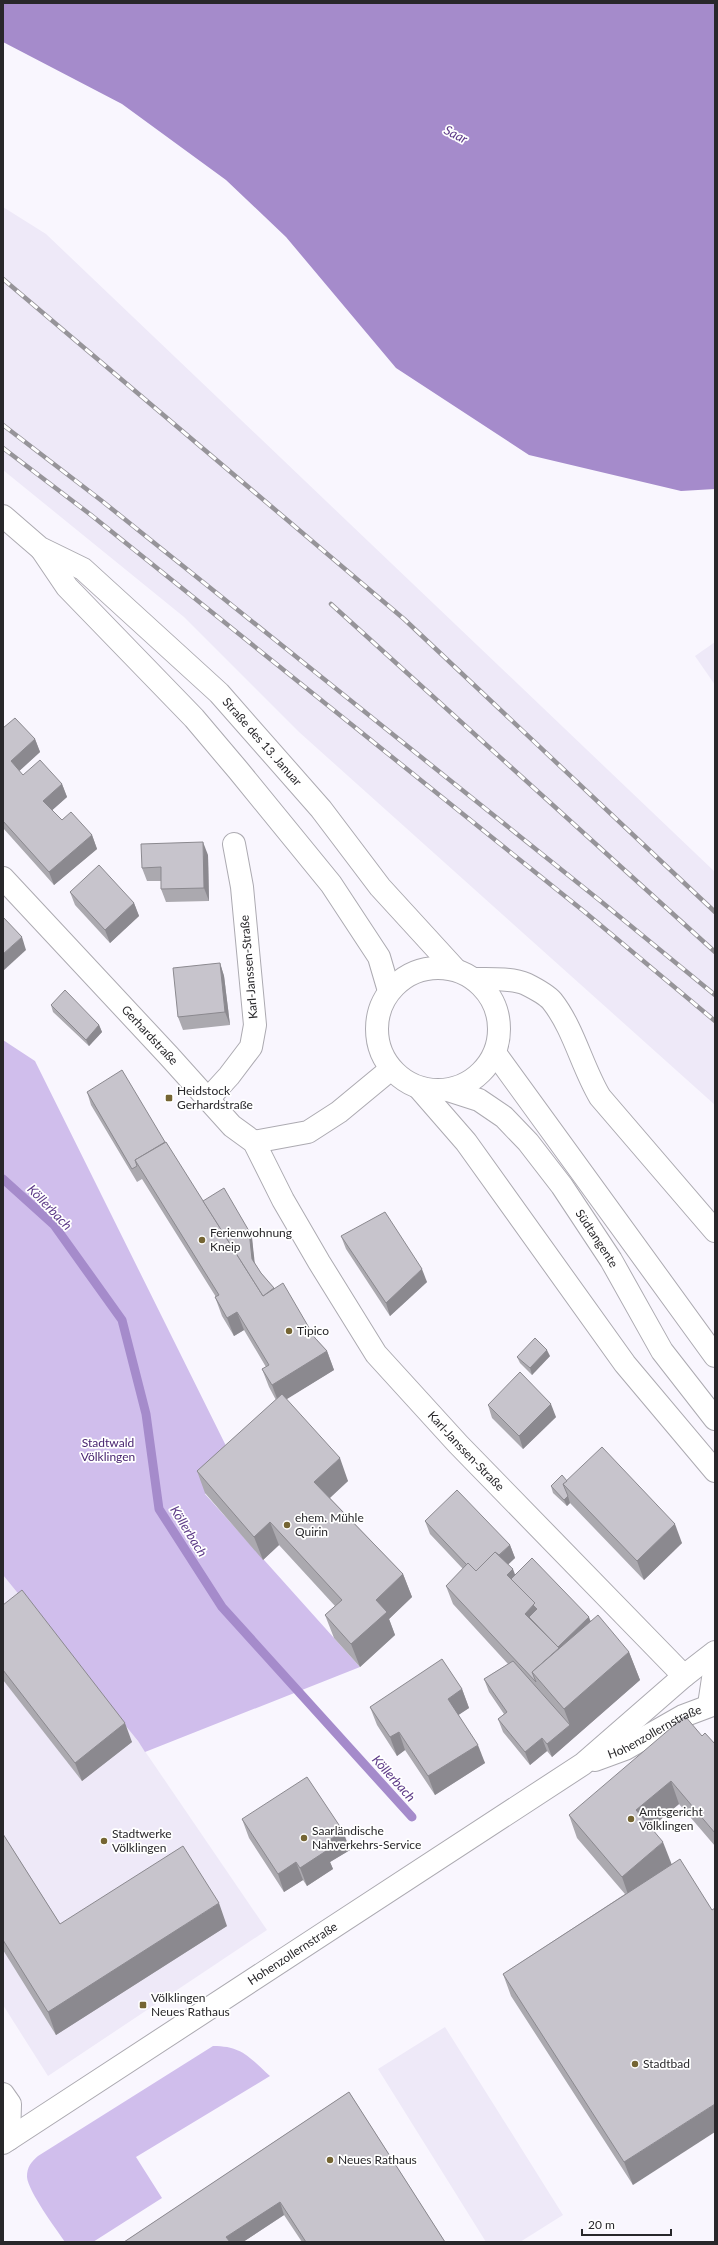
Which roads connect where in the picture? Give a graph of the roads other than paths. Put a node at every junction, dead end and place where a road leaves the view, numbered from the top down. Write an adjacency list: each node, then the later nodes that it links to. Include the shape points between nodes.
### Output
1 (3, 516): 2 (main road, Straße des 13. Januar)
2 (40, 548): 5 (main road, Straße des 13. Januar, via 83,569 219,694 321,809 380,887); 7 (main road, Straße des 13. Januar, via 68,587 194,718 331,884 378,957)
3 (234, 844): 12 (main road, Karl-Janssen-Straße, via 242,887 254,1025 251,1047)
4 (3, 878): 12 (main road, Gerhardstraße)
5 (455, 969): 6 (main road); 7 (main road, via 440,968 414,972)
6 (475, 979): 8 (main road, via 490,995 497,1011 500,1032); 15 (main road, via 497,979 526,984 551,1000 568,1028 590,1081 600,1097)
7 (389, 991): 9 (main road, via 383,1000 377,1026 382,1054)
8 (495, 1052): 11 (main road, via 489,1064 476,1077 460,1087); 16 (main road, Südtangente)
9 (391, 1069): 10 (main road, via 402,1079); 13 (main road, via 339,1112 308,1132)
10 (419, 1088): 11 (main road); 18 (main road, via 466,1142 624,1364)
11 (448, 1090): 17 (main road, Südtangente, via 479,1100 504,1117 528,1142 562,1186 611,1260 662,1351)
12 (208, 1099): 13 (main road, Gerhardstraße, via 232,1126)
13 (254, 1142): 14 (main road, Gerhardstraße)
14 (283, 1200): 21 (main road, Karl-Janssen-Straße, via 376,1354 458,1444)
15 (715, 1231)
16 (715, 1356)
17 (715, 1420)
18 (715, 1471)
19 (715, 1652): 21 (main road, Hohenzollernstraße)
20 (715, 1665): 22 (main road, Hohenzollernstraße)
21 (684, 1676): 23 (main road, Hohenzollernstraße)
22 (713, 1707): 23 (main road, Hohenzollernstraße, via 683,1716 625,1749)
23 (583, 1764): 25 (main road, Hohenzollernstraße)
24 (3, 2094): 25 (main road, via 10,2104)
25 (6, 2141)

